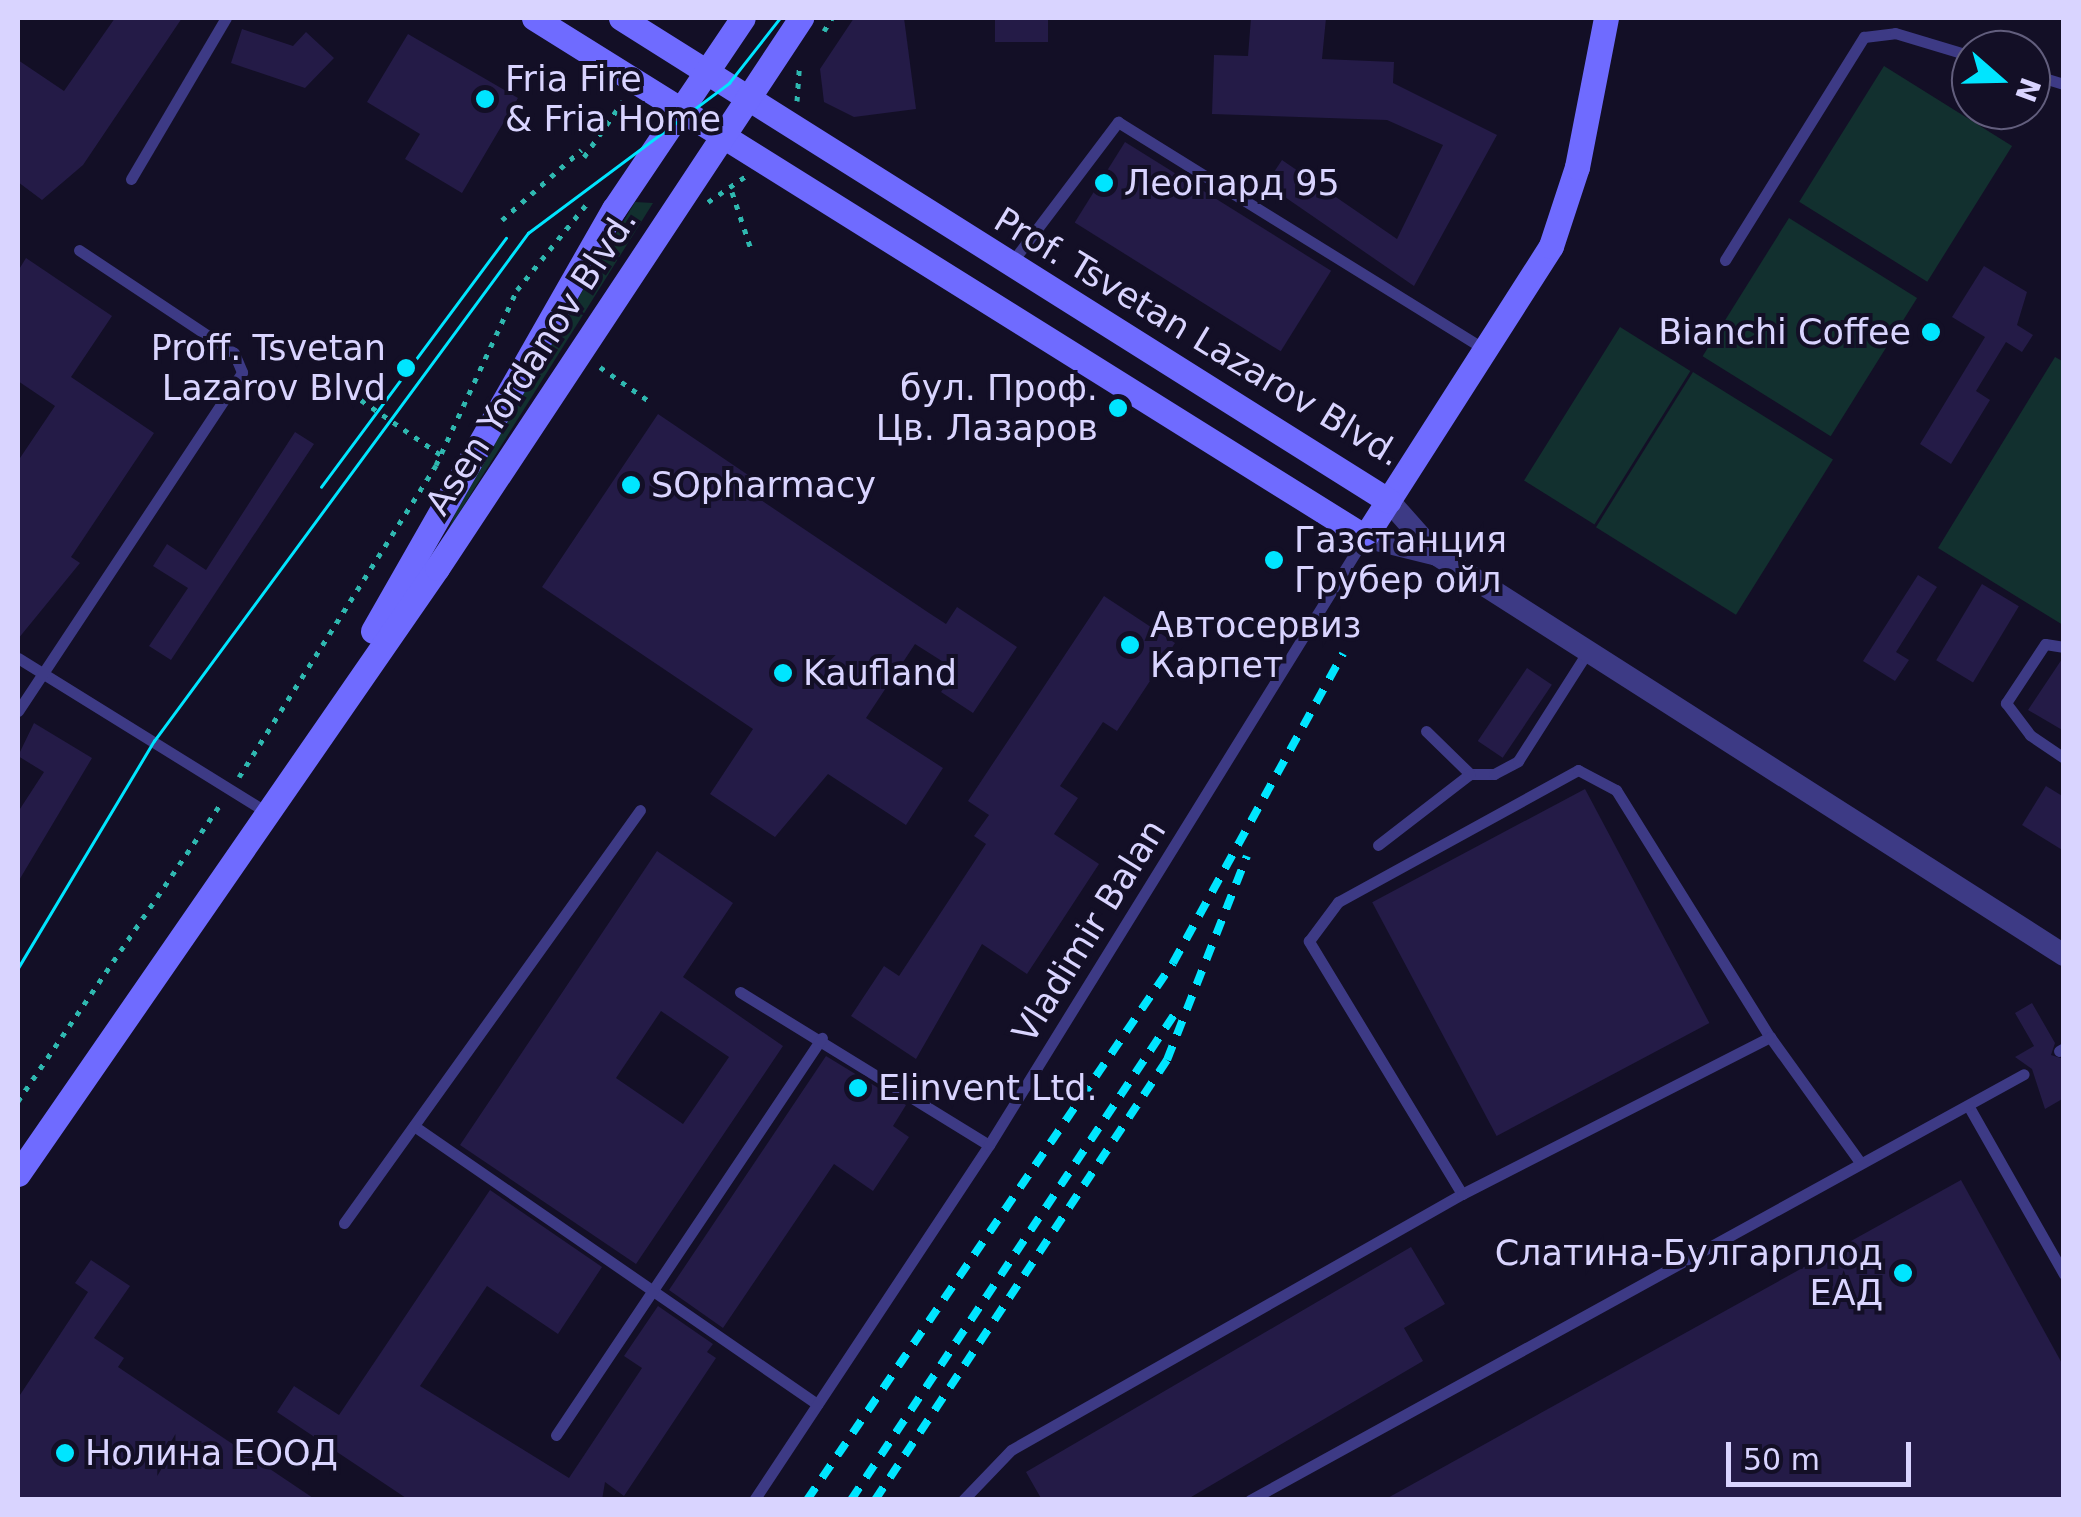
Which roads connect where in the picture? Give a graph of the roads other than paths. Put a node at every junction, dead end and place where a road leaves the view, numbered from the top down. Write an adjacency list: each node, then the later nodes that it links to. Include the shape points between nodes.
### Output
1 (226, 18): 12 (lane)
2 (534, 18): 10 (main road)
3 (621, 18): 8 (main road, Prof. Tsvetan Lazarov Blvd.)
4 (744, 18): 8 (main road, Asen Yordanov Blvd.)
5 (801, 18): 9 (main road, Asen Yordanov Blvd.)
6 (1606, 18): 16 (main road, Prof. Tsvetan Lazarov Blvd., via 1577,168 1551,246)
7 (1951, 50): 14 (lane, via 1895,33 1864,37)
8 (708, 69): 9 (main road, Prof. Tsvetan Lazarov Blvd.); 10 (main road, Asen Yordanov Blvd.)
9 (748, 96): 11 (main road, Asen Yordanov Blvd.); 15 (main road, Prof. Tsvetan Lazarov Blvd.)
10 (682, 108): 11 (main road); 26 (main road, Asen Yordanov Blvd., via 594,242)
11 (723, 134): 18 (main road); 26 (main road, Asen Yordanov Blvd., via 436,568)
12 (131, 179)
13 (79, 250): 23 (lane, via 234,353 242,372)
14 (1725, 260)
15 (1009, 266): 16 (lane, via 1118,122); 17 (main road, Prof. Tsvetan Lazarov Blvd.)
16 (1486, 352): 17 (main road, Prof. Tsvetan Lazarov Blvd.)
17 (1389, 501): 18 (main road); 19 (street)
18 (1365, 538): 19 (street); 39 (lane, Vladimir Balan)
19 (1437, 554): 21 (street)
20 (2064, 646): 27 (lane, via 2044,644 2006,703 2030,736)
21 (1588, 651): 28 (lane, via 1518,761); 32 (street)
22 (18, 658): 23 (lane)
23 (44, 674): 24 (lane); 29 (lane)
24 (18, 710)
25 (1426, 731): 28 (lane)
26 (311, 739): 29 (main road, Asen Yordanov Blvd.)
27 (2064, 758)
28 (1470, 774): 31 (lane)
29 (262, 810): 41 (main road, Asen Yordanov Blvd.)
30 (640, 810): 38 (lane)
31 (1378, 845)
32 (2064, 954)
33 (740, 992): 35 (lane)
34 (1770, 1037): 40 (lane); 42 (lane); 42 (lane, via 1616,790 1578,770 1338,902 1309,941)
35 (822, 1038): 39 (lane); 45 (lane)
36 (2024, 1074): 37 (lane)
37 (1969, 1107): 40 (lane); 44 (lane)
38 (414, 1126): 43 (lane); 45 (lane)
39 (990, 1144): 46 (lane, Vladimir Balan)
40 (1859, 1161): 50 (lane)
41 (18, 1174)
42 (1462, 1194): 49 (lane, via 1012,1450)
43 (344, 1223)
44 (2064, 1274)
45 (653, 1290): 46 (lane); 47 (lane)
46 (818, 1404): 48 (lane, Vladimir Balan)
47 (556, 1435)
48 (754, 1500)
49 (963, 1500)
50 (1250, 1500)

